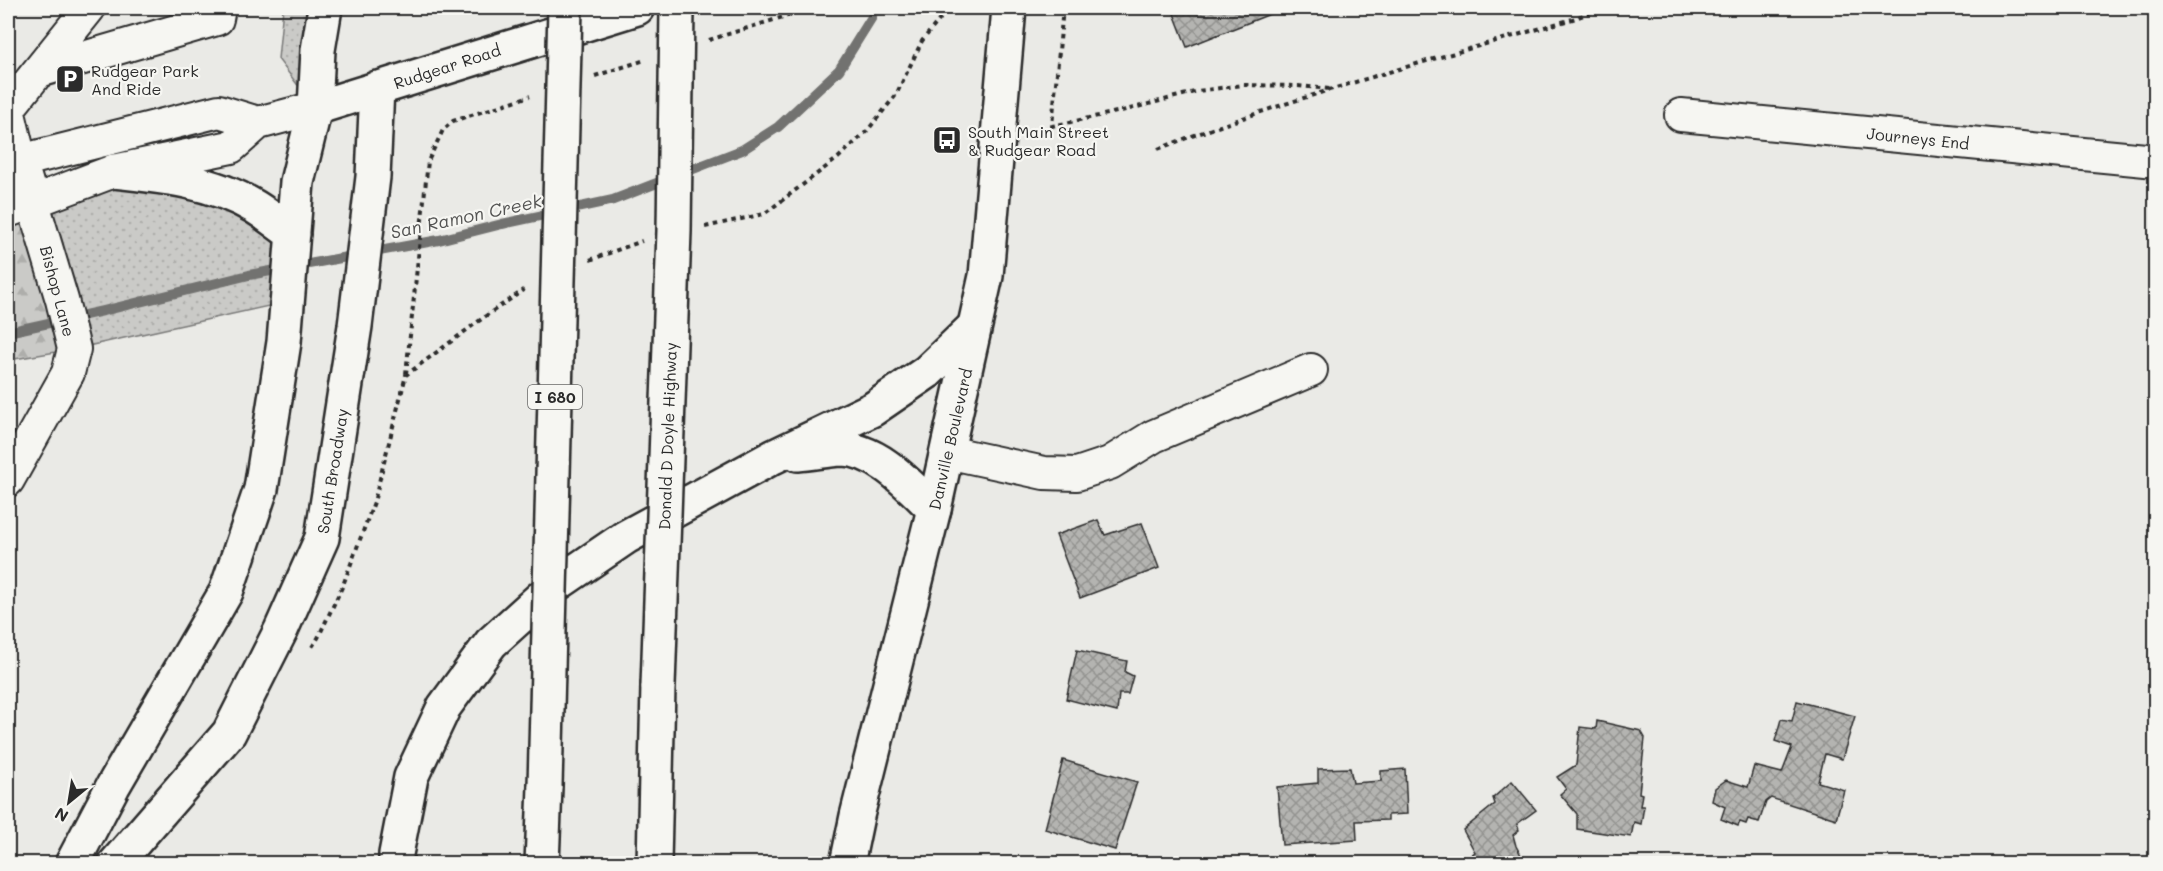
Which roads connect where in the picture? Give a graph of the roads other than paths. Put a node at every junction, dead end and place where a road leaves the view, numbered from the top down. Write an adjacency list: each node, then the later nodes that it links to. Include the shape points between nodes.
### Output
1 (89, 8): 8 (street)
2 (219, 8): 8 (street, via 218,19)
3 (325, 8): 10 (main road)
4 (565, 8): 27 (main road, I 680, bridge)
5 (637, 8): 9 (main road, Rudgear Road)
6 (677, 8): 28 (main road, Donald D Doyle Highway, bridge)
7 (1009, 8): 18 (main road, Danville Boulevard, via 986,276)
8 (39, 71): 14 (street, Bishop Lane, via 8,109)
9 (377, 88): 10 (main road, Rudgear Road); 25 (main road, South Broadway, via 373,177 355,326 322,538 229,733)
10 (315, 108): 12 (street, Rudgear Road); 17 (main road, via 297,182)
11 (1681, 115): 13 (street, Journeys End)
12 (258, 123): 14 (street, via 219,111); 15 (street, Rudgear Road, via 231,147)
13 (2156, 161)
14 (14, 162): 16 (street, Bishop Lane)
15 (114, 171): 16 (street, Rudgear Road); 17 (main road, via 162,176 220,190 256,208)
16 (20, 207): 22 (street, Bishop Lane, via 62,300 74,349 68,373)
17 (293, 234): 24 (main road, via 284,342 261,489 226,592)
18 (973, 328): 20 (main road, Danville Boulevard); 21 (main road, via 927,372 892,397)
19 (1311, 370): 20 (street, via 1154,436 1110,463 1077,474 1044,473)
20 (947, 452): 23 (main road, Danville Boulevard)
21 (773, 457): 23 (main road, via 843,449 870,457 895,471); 26 (main road, via 626,537 554,586 492,643 444,707 411,777)
22 (8, 480)
23 (934, 510): 29 (main road, Danville Boulevard)
24 (72, 864)
25 (115, 864)
26 (396, 864)
27 (542, 864)
28 (654, 864)
29 (847, 864)

